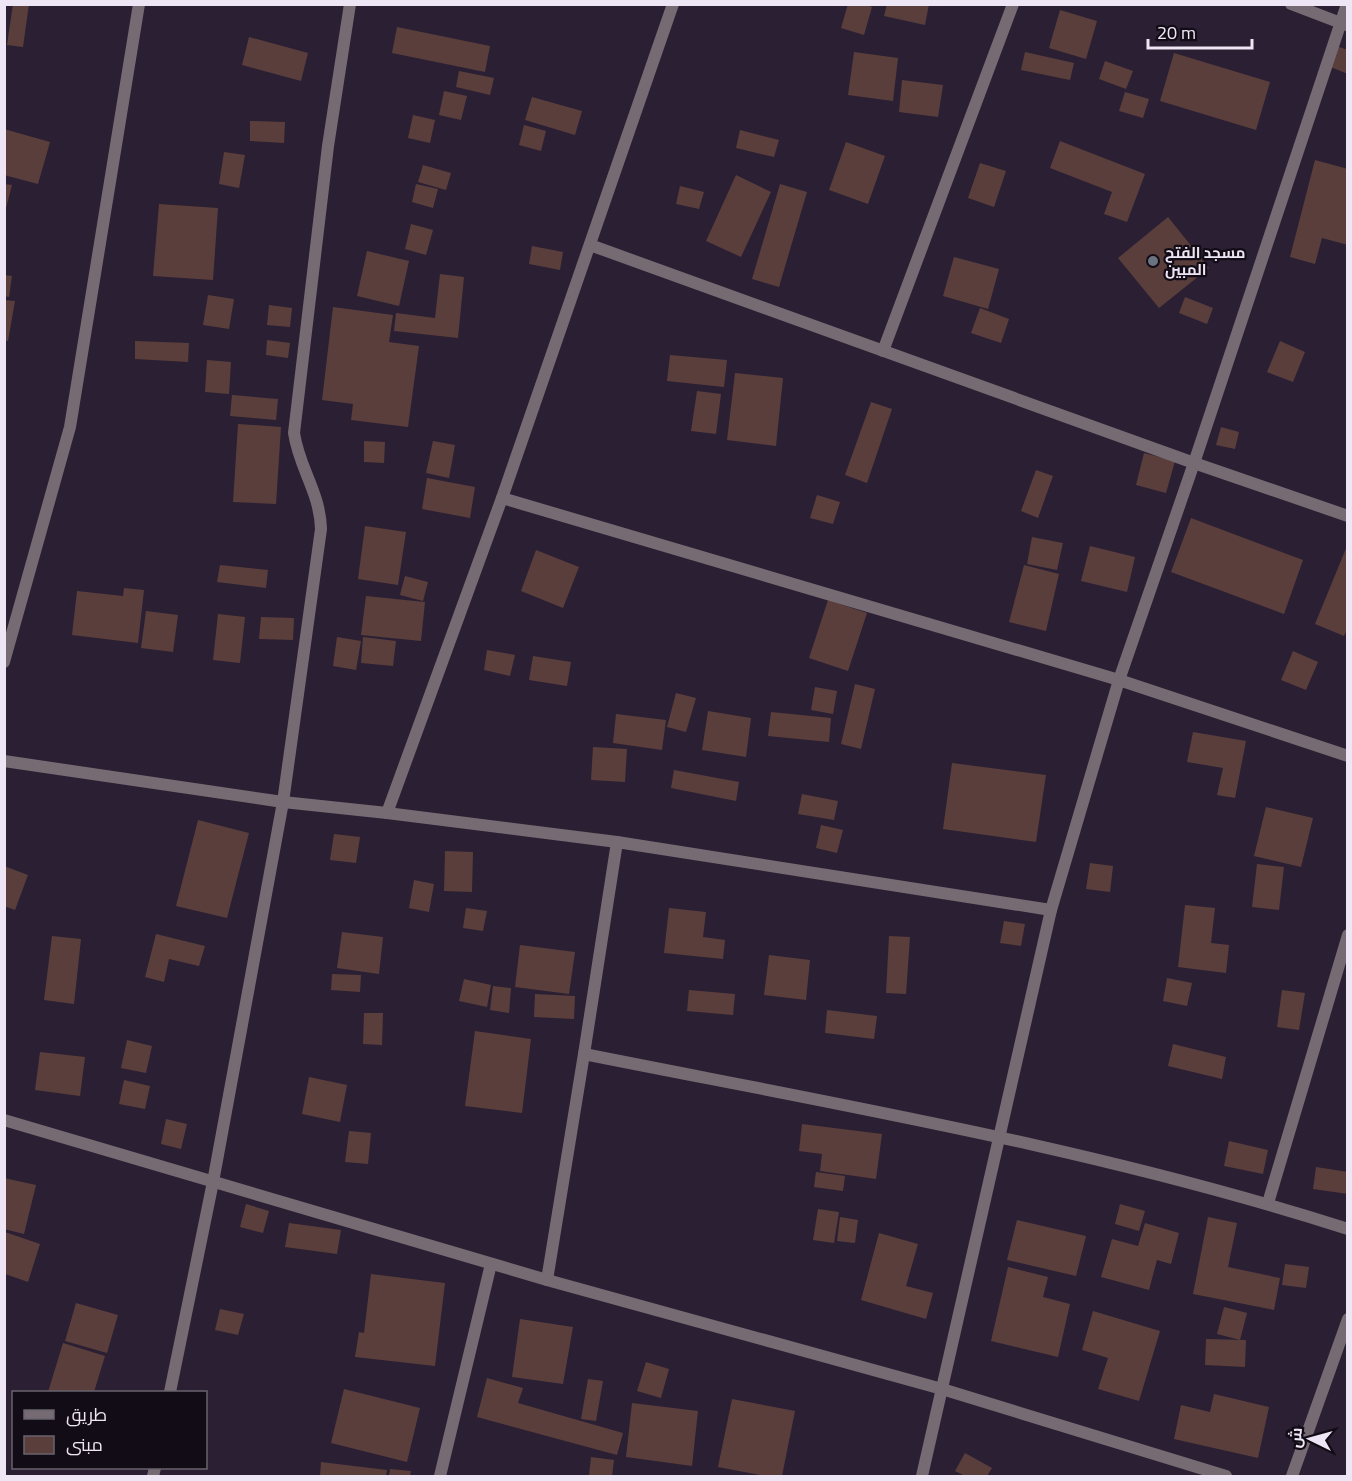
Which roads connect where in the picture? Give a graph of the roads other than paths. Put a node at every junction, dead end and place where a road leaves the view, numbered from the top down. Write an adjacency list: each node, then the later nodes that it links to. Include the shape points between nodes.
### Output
1 (139, 4): 13 (street, via 70,427)
2 (350, 4): 17 (street, via 328,146 294,433 321,512 321,529)
3 (673, 4): 8 (street)
4 (1013, 4): 9 (street)
5 (1291, 4): 7 (street)
6 (1347, 4): 7 (street)
7 (1344, 24): 10 (street)
8 (590, 246): 9 (street); 11 (street)
9 (883, 351): 10 (street)
10 (1194, 463): 12 (street); 14 (street)
11 (502, 498): 14 (street); 18 (street)
12 (1347, 516)
13 (4, 662)
14 (1119, 680): 15 (street); 20 (street)
15 (1347, 756)
16 (4, 761): 17 (street)
17 (283, 802): 18 (street); 25 (street)
18 (387, 813): 19 (street)
19 (617, 842): 20 (street); 22 (street)
20 (1051, 910): 24 (street)
21 (1347, 935): 26 (street)
22 (584, 1054): 24 (street); 29 (street)
23 (4, 1120): 25 (street)
24 (999, 1136): 26 (street); 31 (street)
25 (213, 1182): 28 (street); 32 (street)
26 (1268, 1203): 27 (street)
27 (1347, 1229)
28 (491, 1264): 29 (street); 33 (street)
29 (547, 1280): 31 (street)
30 (1347, 1319): 36 (street)
31 (942, 1389): 34 (street); 35 (street)
32 (170, 1391)
33 (440, 1476)
34 (922, 1476)
35 (1227, 1476)
36 (1292, 1476)

